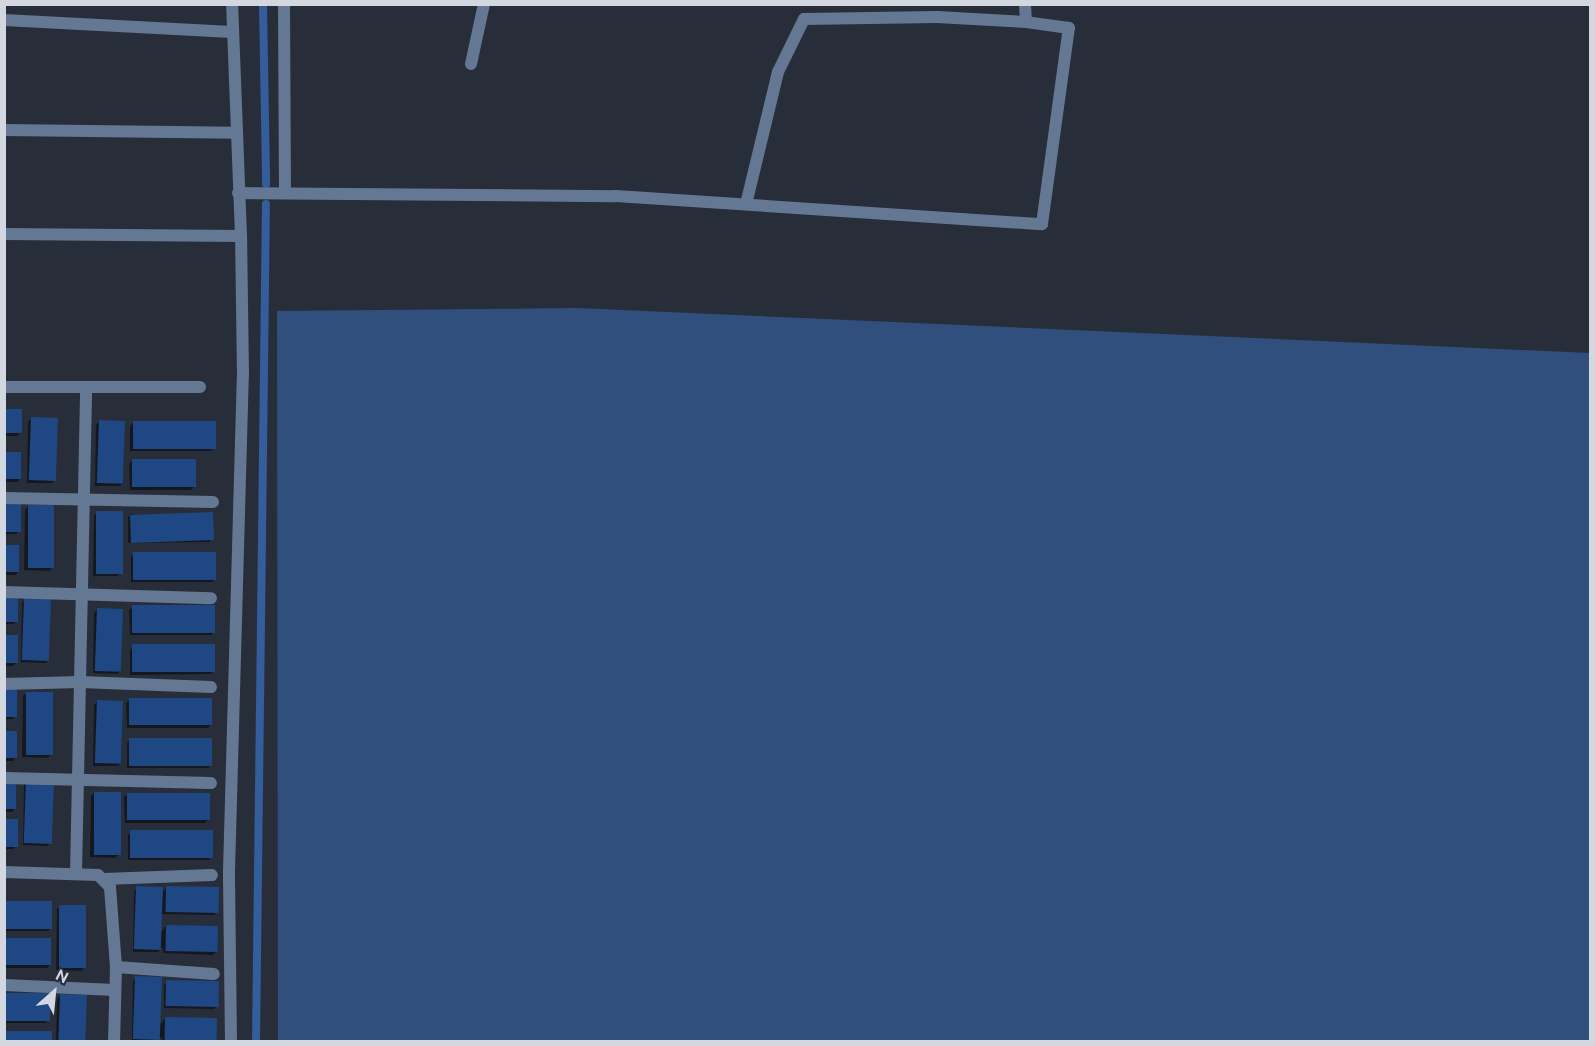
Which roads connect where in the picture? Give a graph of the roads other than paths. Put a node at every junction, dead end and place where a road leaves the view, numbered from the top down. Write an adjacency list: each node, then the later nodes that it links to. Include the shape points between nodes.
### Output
1 (232, 4): 7 (street)
2 (284, 4): 11 (street)
3 (484, 4): 8 (street)
4 (1025, 4): 6 (street)
5 (4, 20): 7 (street)
6 (1026, 22): 13 (street, via 937,17 804,19 778,72); 13 (street, via 1069,28 1042,224)
7 (232, 32): 10 (street)
8 (471, 64)
9 (4, 130): 10 (street)
10 (236, 133): 12 (street)
11 (285, 191): 12 (street); 13 (street, via 616,196)
12 (238, 193): 15 (street)
13 (746, 204)
14 (4, 234): 15 (street)
15 (241, 236): 40 (street, via 243,375 229,871)
16 (4, 387): 17 (street)
17 (86, 387): 18 (street); 20 (street)
18 (200, 387)
19 (4, 498): 20 (street)
20 (84, 498): 21 (street); 23 (street)
21 (213, 502)
22 (4, 592): 23 (street)
23 (81, 594): 24 (street); 25 (street)
24 (211, 598)
25 (80, 682): 26 (street); 27 (street); 29 (street)
26 (4, 684)
27 (211, 687)
28 (4, 778): 29 (street)
29 (78, 780): 30 (street); 32 (street)
30 (211, 783)
31 (4, 872): 32 (street)
32 (76, 873): 34 (street, via 98,874)
33 (213, 875): 34 (street)
34 (104, 879): 35 (street, via 113,904)
35 (116, 968): 36 (street); 38 (street)
36 (214, 974)
37 (4, 986): 38 (street)
38 (115, 990): 39 (street)
39 (114, 1041)
40 (231, 1041)

